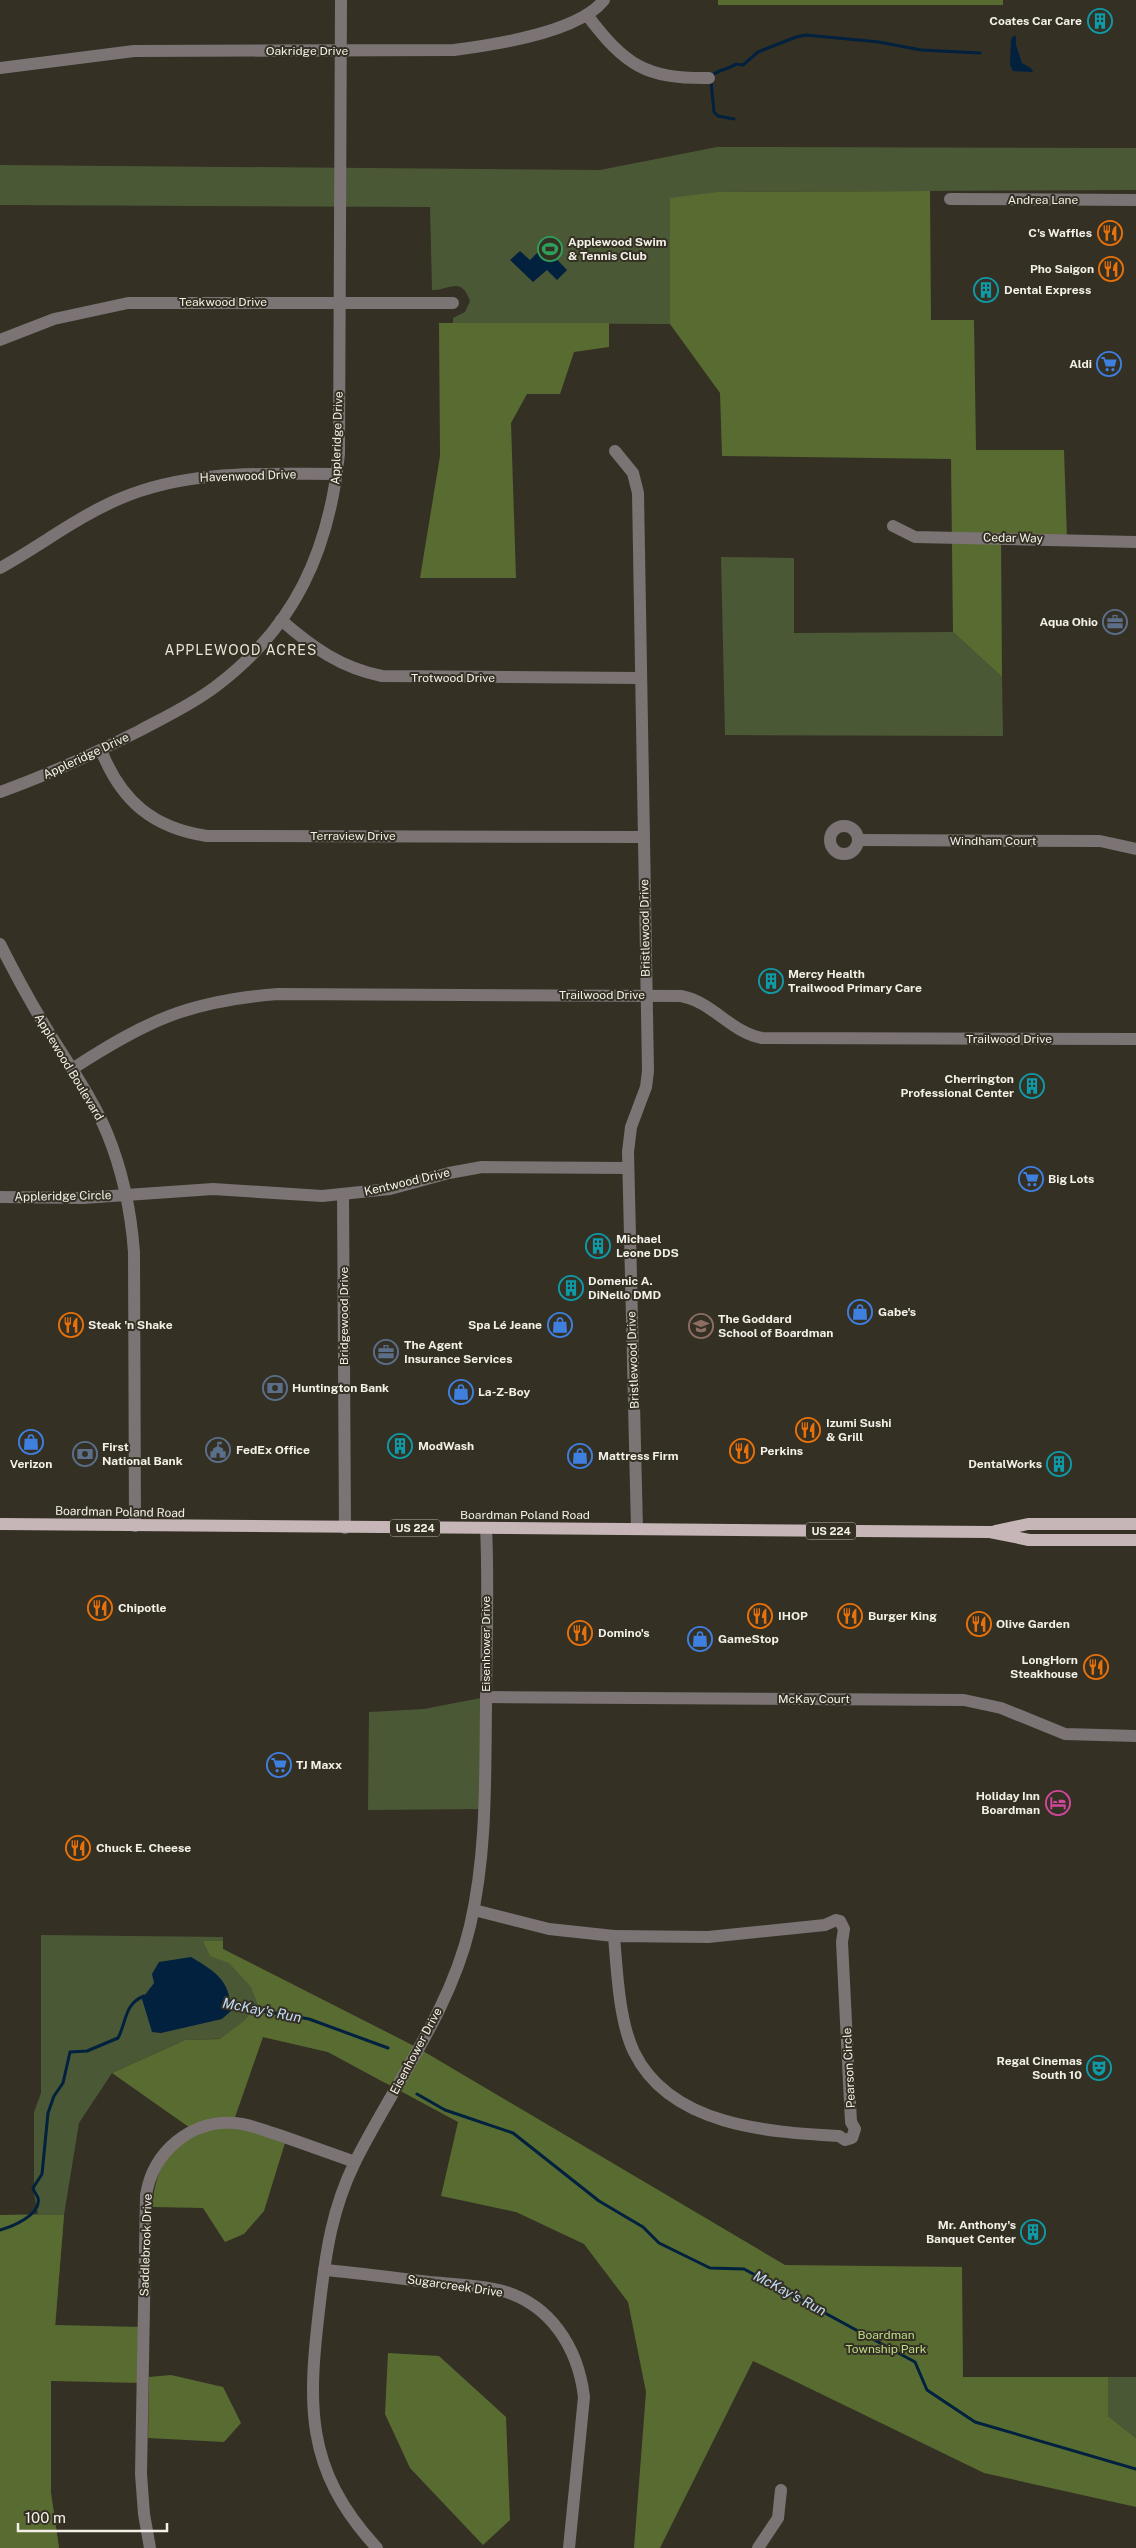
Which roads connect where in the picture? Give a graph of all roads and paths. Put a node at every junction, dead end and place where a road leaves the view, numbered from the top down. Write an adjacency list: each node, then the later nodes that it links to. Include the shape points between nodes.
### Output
1 (340, 0): 4 (street, Appleridge Drive)
2 (604, 0): 3 (street, Oakridge Drive)
3 (587, 15): 4 (street, Oakridge Drive, via 560,28 474,48); 6 (street, via 613,48 638,66 670,77)
4 (340, 51): 5 (street, Oakridge Drive, via 134,51); 9 (street, Appleridge Drive)
5 (0, 68)
6 (709, 78)
7 (950, 199): 8 (street, Andrea Lane)
8 (1136, 200)
9 (340, 302): 10 (street, Teakwood Drive); 11 (street, Teakwood Drive, via 128,303 61,316); 13 (street, Appleridge Drive)
10 (453, 302)
11 (0, 340)
12 (615, 451): 18 (street, Bristlewood Drive, via 633,473 637,485)
13 (337, 474): 16 (street, Havenwood Drive, via 212,475 152,487 118,499); 17 (street, Appleridge Drive, via 332,510 319,550 301,589)
14 (893, 526): 15 (street, Cedar Way, via 915,537)
15 (1136, 542)
16 (0, 568)
17 (281, 620): 18 (street, Trotwood Drive, via 330,658 382,676); 19 (street, Appleridge Drive, via 252,655 214,688 181,709)
18 (641, 678): 21 (street, Bristlewood Drive)
19 (101, 750): 20 (street, Appleridge Drive, via 62,769); 21 (street, Terraview Drive, via 115,782 136,806 164,825 190,833 217,836)
20 (0, 792)
21 (643, 837): 25 (street, Bristlewood Drive)
22 (858, 840): 23 (street, Windham Court, via 1100,841)
23 (1133, 850)
24 (0, 944): 27 (street, Applewood Boulevard)
25 (646, 995): 26 (street, Trailwood Drive, via 696,1000 736,1029 762,1038); 27 (street, Trailwood Drive, via 278,994 240,997 196,1006 156,1020); 28 (street, Bristlewood Drive, via 647,1078 631,1127)
26 (1136, 1039)
27 (72, 1069): 29 (street, Applewood Boulevard, via 107,1132)
28 (628, 1168): 30 (street, Kentwood Drive, via 482,1168 390,1189); 37 (street, Bristlewood Drive)
29 (126, 1194): 30 (street, Kentwood Drive, via 213,1189 301,1195); 31 (street, Appleridge Circle, via 83,1198); 34 (street, Applewood Boulevard, via 134,1252)
30 (343, 1194): 35 (street, Bridgewood Drive)
31 (0, 1197)
32 (0, 1524): 34 (main road, Boardman Poland Road / US 224)
33 (1136, 1524): 38 (main road, Boardman Poland Road / US 224, via 1028,1524)
34 (135, 1526): 35 (main road, Boardman Poland Road / US 224)
35 (345, 1528): 36 (main road, Boardman Poland Road / US 224)
36 (486, 1528): 37 (main road, Boardman Poland Road / US 224); 40 (street, Eisenhower Drive)
37 (638, 1529): 38 (main road, Boardman Poland Road / US 224)
38 (990, 1532): 39 (main road, Boardman Poland Road / US 224, via 1029,1540)
39 (1136, 1540)
40 (486, 1697): 41 (street, McKay Court, via 964,1700 1001,1708 1065,1734); 42 (street, Eisenhower Drive, via 484,1834)
41 (1136, 1736)
42 (474, 1910): 43 (street, Pearson Circle, via 550,1929); 44 (street, Eisenhower Drive, via 454,1976 437,2014)
43 (614, 1936): 43 (street, Pearson Circle, via 708,1937 840,1921 844,1929 851,2122 855,2129 852,2138 845,2140 839,2136 741,2126 699,2110 661,2087 641,2064 629,2038)
44 (356, 2162): 45 (street, Eisenhower Drive, via 332,2217); 47 (street, Saddlebrook Drive, via 250,2126 222,2122 206,2125 179,2138 157,2164 146,2195 141,2474)
45 (324, 2270): 48 (street, Eisenhower Drive, via 311,2390 314,2427 323,2461 337,2492); 49 (street, Sugarcreek Drive, via 498,2290 533,2305 554,2324 574,2353 584,2396)
46 (781, 2490): 50 (street, via 778,2518)
47 (150, 2548)
48 (377, 2548)
49 (569, 2548)
50 (758, 2548)

